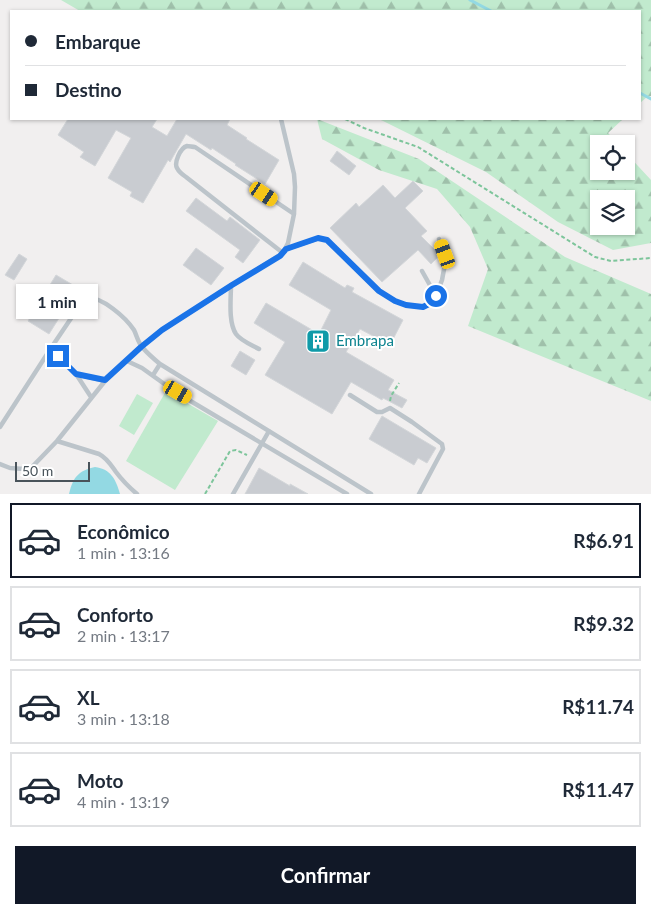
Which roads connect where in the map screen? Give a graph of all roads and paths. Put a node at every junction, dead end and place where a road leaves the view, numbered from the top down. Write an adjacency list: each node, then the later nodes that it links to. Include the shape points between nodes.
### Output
1 (281, 120): 3 (lane, via 294,174)
2 (347, 120): 6 (path, via 418,147 595,257 611,261)
3 (294, 214): 5 (lane); 5 (lane, via 195,148 183,148 175,163 186,177)
4 (439, 239): 9 (lane, via 445,264)
5 (285, 251): 8 (lane); 9 (lane, via 318,238 327,240 379,291 395,301 423,307)
6 (651, 258)
7 (422, 272): 9 (lane)
8 (232, 285): 10 (lane); 12 (lane, via 230,309 236,334)
9 (436, 296)
10 (141, 347): 11 (lane, via 134,330 115,310 90,297 82,302); 13 (lane); 14 (lane)
11 (50, 348): 15 (lane); 22 (lane)
12 (260, 349)
13 (127, 360): 16 (lane); 17 (lane)
14 (160, 364): 16 (lane); 23 (lane)
15 (76, 374): 17 (lane); 20 (lane)
16 (153, 376): 25 (lane)
17 (105, 380): 20 (lane)
18 (398, 383): 21 (path, via 391,396)
19 (350, 395): 21 (lane, via 376,412)
20 (91, 397): 24 (lane)
21 (390, 408): 35 (lane, via 443,446)
22 (0, 427)
23 (269, 431): 25 (lane); 28 (lane)
24 (57, 441): 27 (lane, via 32,467 10,468); 30 (lane, via 104,457)
25 (262, 442): 26 (lane); 29 (lane)
26 (254, 458): 31 (path, via 236,450 230,451); 32 (lane)
27 (0, 464)
28 (335, 472): 29 (lane); 34 (lane)
29 (328, 482): 33 (lane)
30 (136, 494)
31 (205, 494)
32 (233, 494)
33 (347, 494)
34 (371, 494)
35 (419, 494)

